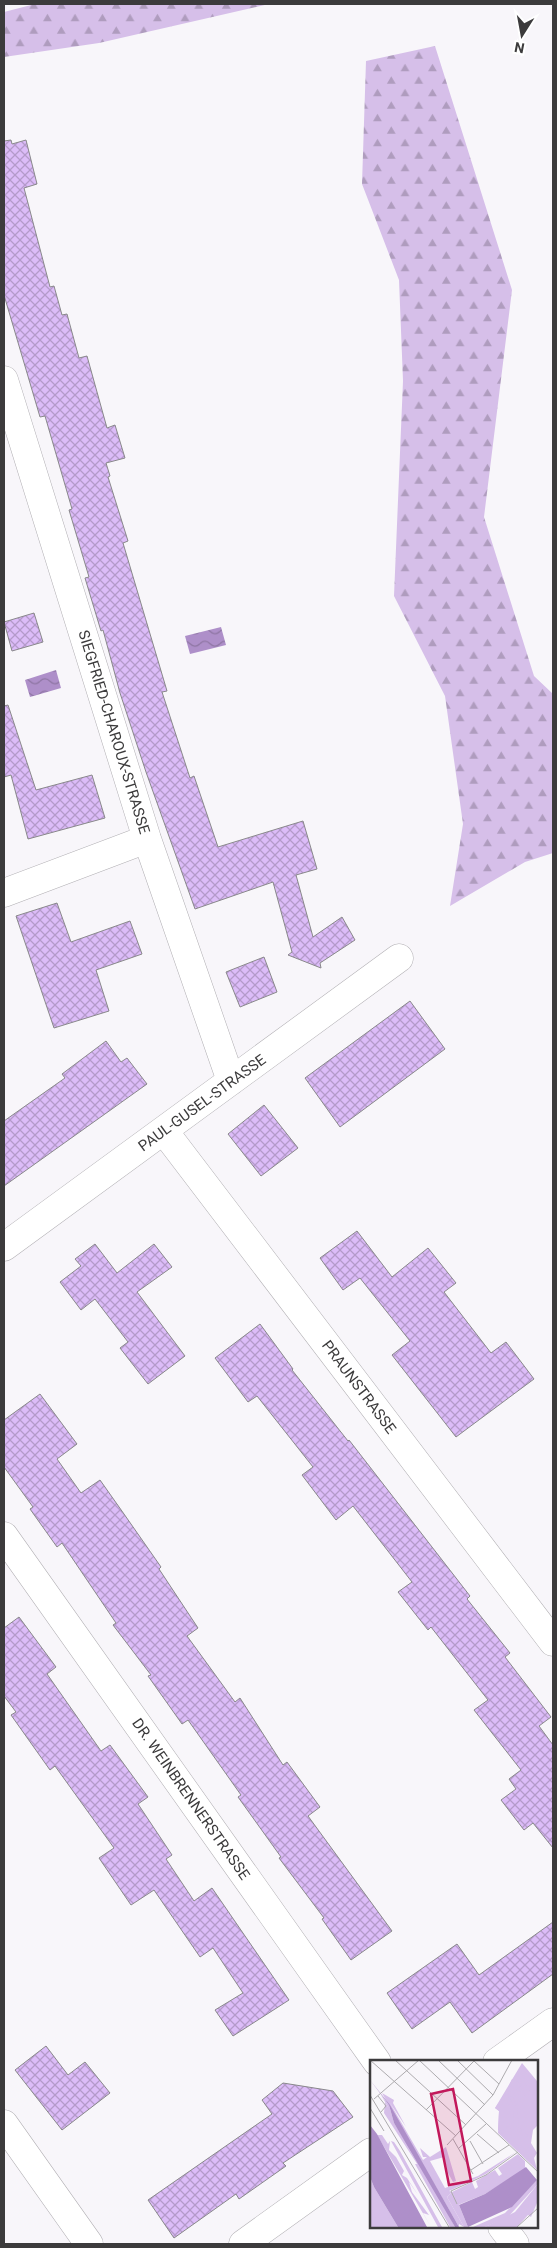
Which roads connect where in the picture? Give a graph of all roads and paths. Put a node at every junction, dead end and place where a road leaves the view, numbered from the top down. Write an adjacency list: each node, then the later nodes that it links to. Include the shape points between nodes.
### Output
1 (4, 380): 2 (street, SIEGFRIED-CHAROUX-STRASSE)
2 (147, 839): 3 (street); 5 (street, SIEGFRIED-CHAROUX-STRASSE)
3 (4, 893)
4 (399, 958): 5 (street, PAUL-GUSEL-STRASSE)
5 (231, 1081): 6 (street, PAUL-GUSEL-STRASSE)
6 (164, 1131): 7 (street, PAUL-GUSEL-STRASSE); 9 (street, PRAUNSTRASSE)
7 (4, 1247)
8 (4, 1536): 11 (street, DR. WEINBRENNERSTRASSE)
9 (553, 1642)
10 (553, 2022): 12 (street)
11 (376, 2060)
12 (500, 2060)
13 (4, 2124): 16 (street)
14 (370, 2153): 17 (street)
15 (503, 2228): 18 (street)
16 (89, 2244)
17 (244, 2244)
18 (515, 2244)

